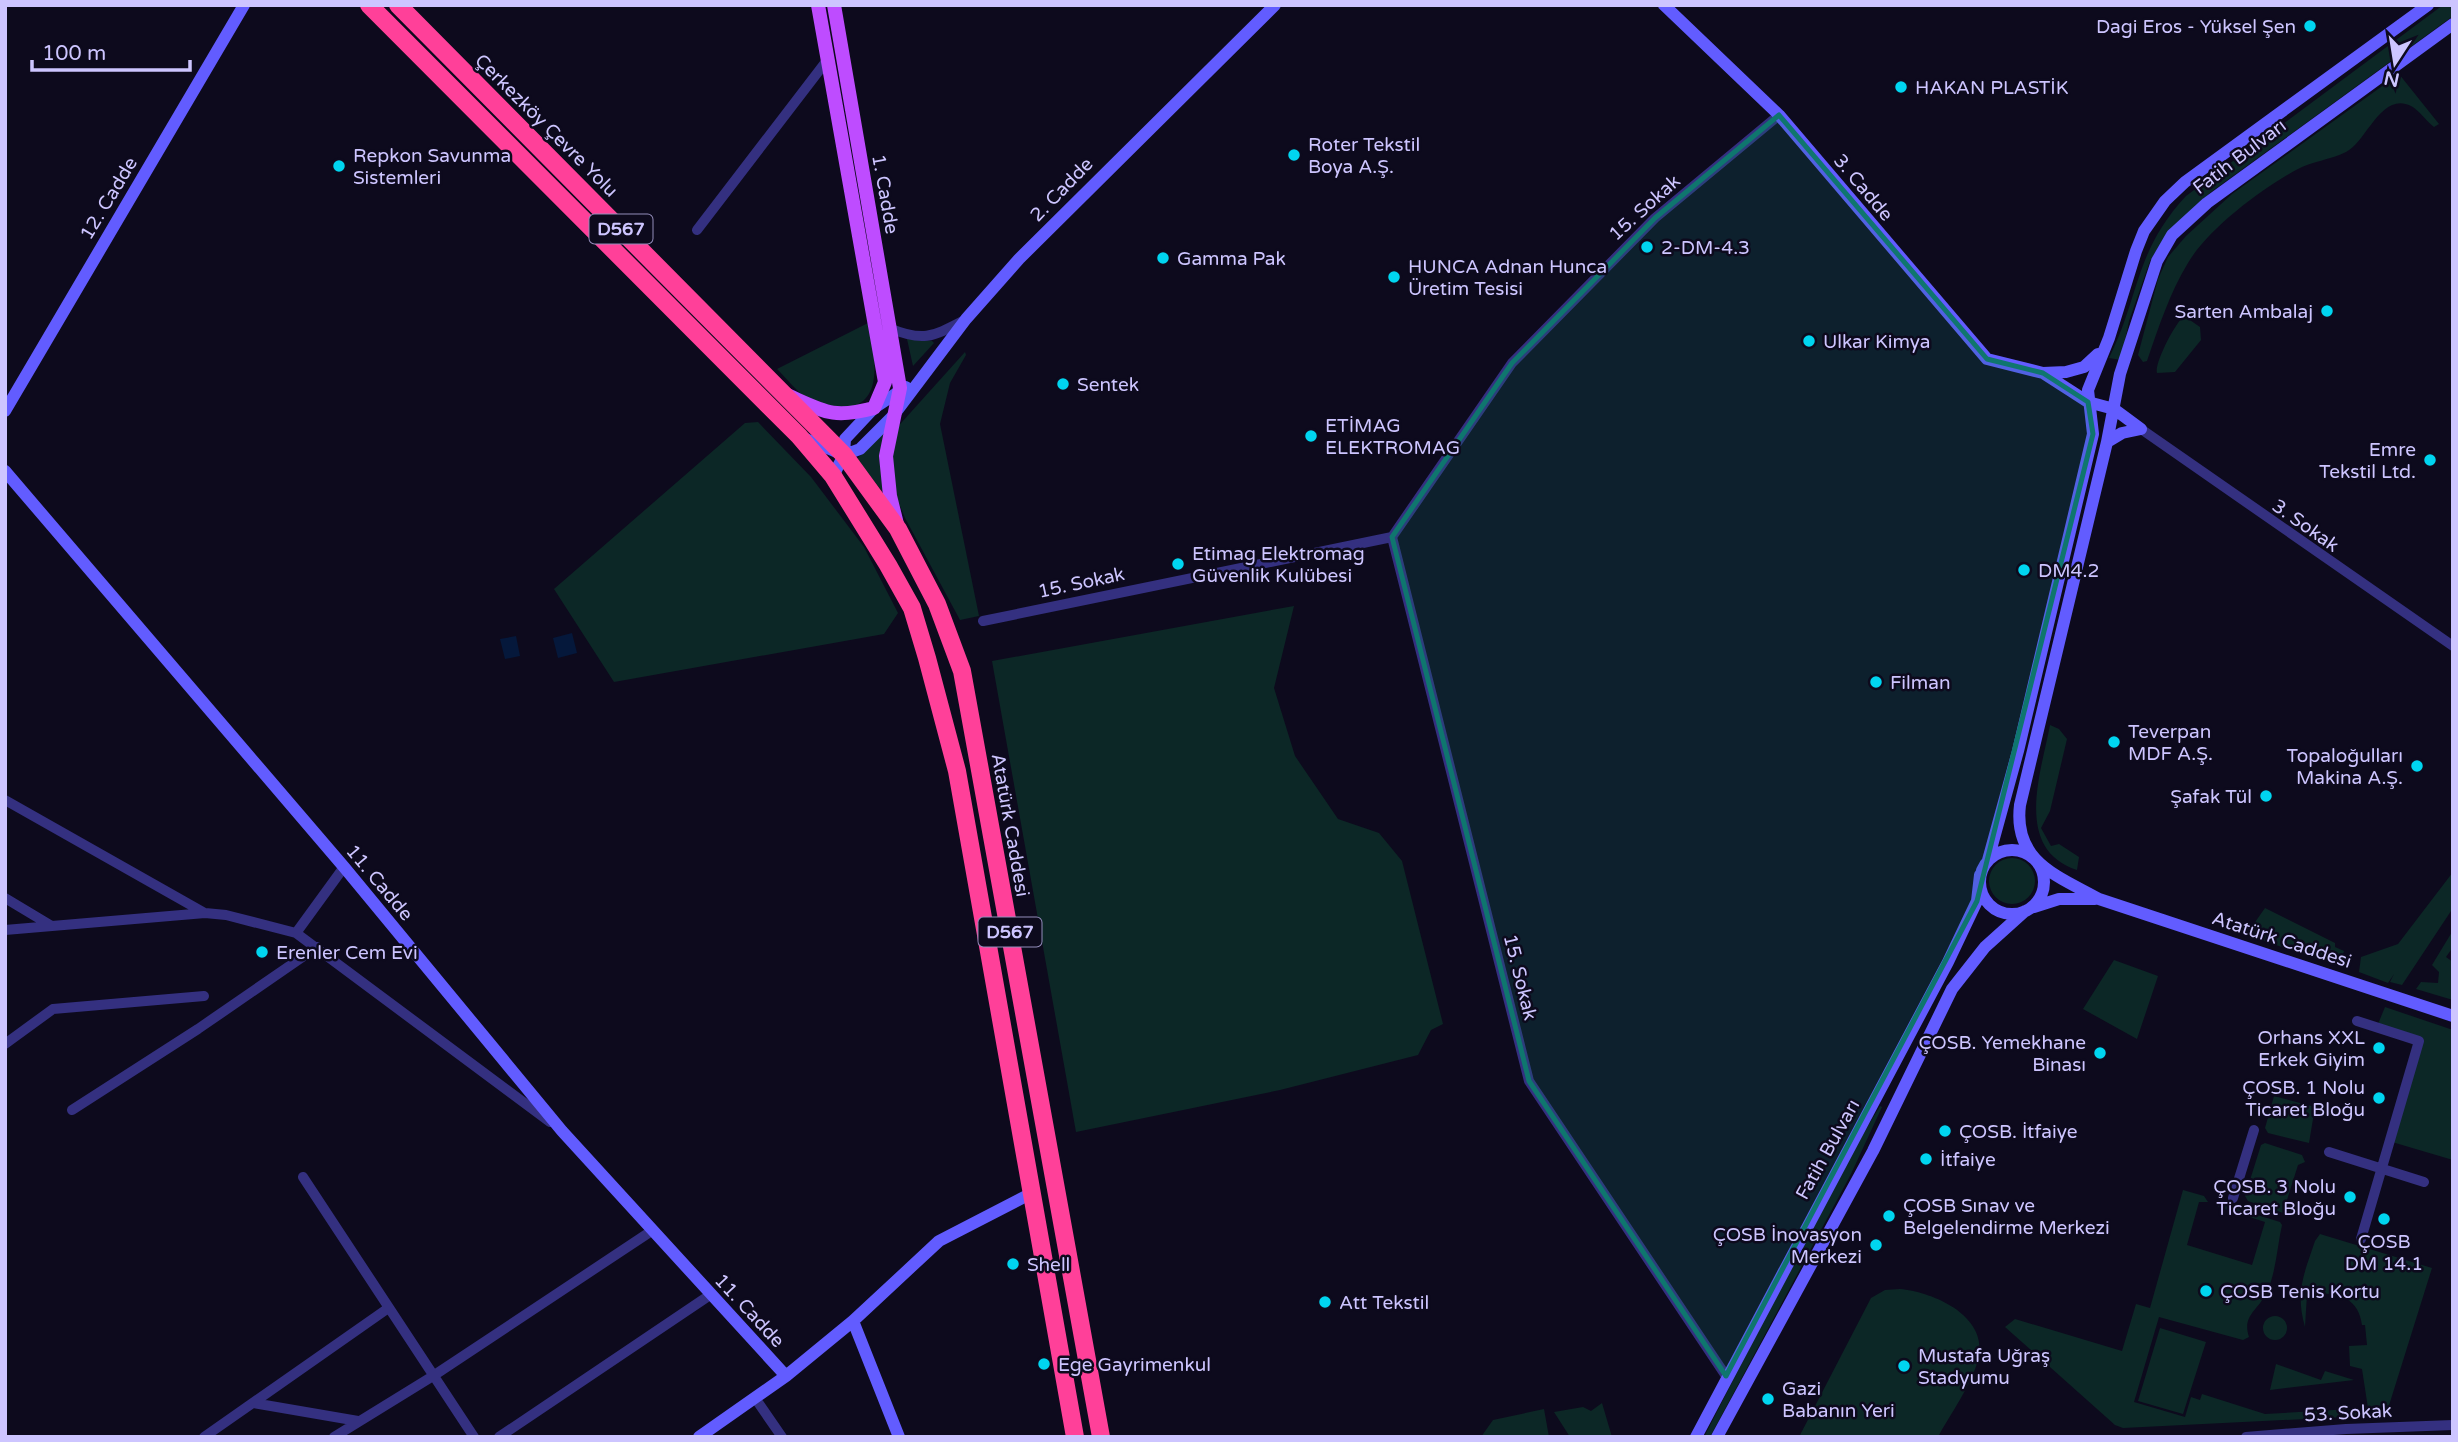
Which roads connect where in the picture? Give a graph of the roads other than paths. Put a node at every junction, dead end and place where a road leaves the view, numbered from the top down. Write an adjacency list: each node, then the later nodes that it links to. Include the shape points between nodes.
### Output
1 (244, 5): 26 (street, 12. Cadde)
2 (369, 5): 29 (highway, D567)
3 (398, 5): 22 (highway, Çerkezköy Çevre Yolu / D567)
4 (818, 5): 10 (main road, 1. Cadde)
5 (834, 5): 14 (main road, 1. Cadde)
6 (1275, 5): 13 (street, 2. Cadde, via 1019,260)
7 (1664, 5): 11 (street, 3. Cadde)
8 (2428, 5): 15 (street, via 2234,145 2165,201 2139,241)
9 (2453, 24): 18 (street, Fatih Bulvarı, via 2244,175 2172,235 2151,274)
10 (828, 59): 12 (street); 19 (main road, 1. Cadde)
11 (1779, 115): 17 (street, 3. Cadde, via 1987,359); 35 (street, 15. Sokak, via 1655,218 1512,363)
12 (697, 230)
13 (967, 319): 14 (street, via 932,337); 20 (street, 2. Cadde)
14 (889, 328): 21 (main road, 1. Cadde)
15 (2103, 349): 16 (street); 17 (street, via 2084,367)
16 (2095, 368): 18 (street); 23 (street)
17 (2043, 373): 23 (street)
18 (2120, 374): 25 (street, Fatih Bulvarı)
19 (885, 382): 21 (street); 24 (main road)
20 (920, 383): 21 (street); 27 (street, 2. Cadde)
21 (900, 388): 24 (street); 27 (main road)
22 (786, 394): 24 (main road, via 845,416); 31 (highway, Çerkezköy Çevre Yolu / D567)
23 (2088, 402): 25 (street); 40 (street, via 2093,434)
24 (874, 408): 31 (street, via 845,439)
25 (2113, 409): 28 (street); 30 (street, Fatih Bulvarı)
26 (5, 411)
27 (892, 416): 31 (street, 2. Cadde, via 860,449); 34 (main road, via 886,456)
28 (2141, 429): 30 (street); 37 (street, 3. Sokak)
29 (799, 436): 31 (street); 33 (highway, D567)
30 (2107, 442): 39 (street, Fatih Bulvarı, via 2020,805 2019,835)
31 (844, 455): 33 (street); 34 (highway, Atatürk Caddesi / D567)
32 (5, 471): 41 (street, 11. Cadde)
33 (834, 476): 62 (highway, D567, via 912,608 929,667 957,771)
34 (898, 529): 85 (highway, Atatürk Caddesi / D567, via 937,604 962,670)
35 (1392, 537): 36 (street, 15. Sokak); 71 (street, 15. Sokak, via 1529,1081)
36 (982, 621)
37 (2453, 646)
38 (5, 800): 46 (street)
39 (2034, 858): 40 (street, via 2009,850); 44 (street); 45 (street, via 2044,886)
40 (1988, 860): 42 (street)
41 (344, 867): 49 (street); 56 (street, 11. Cadde)
42 (1980, 875): 45 (street, via 1980,888 1990,905 2004,913); 71 (street, Fatih Bulvarı, via 1977,901 1948,962)
43 (5, 898): 47 (street)
44 (2099, 899): 45 (street, via 2059,899); 52 (street, Atatürk Caddesi)
45 (2028, 909): 87 (street, Fatih Bulvarı, via 1985,947 1952,989 1873,1151)
46 (205, 913): 47 (street); 49 (street)
47 (51, 925): 48 (street)
48 (5, 930)
49 (296, 933): 50 (street)
50 (317, 947): 55 (street); 56 (street)
51 (204, 996): 54 (street, via 53,1009)
52 (2453, 1016)
53 (2357, 1021): 59 (street, via 2419,1041)
54 (5, 1044)
55 (72, 1110)
56 (562, 1130): 64 (street, 11. Cadde)
57 (2254, 1130): 63 (street)
58 (2329, 1152): 59 (street)
59 (2382, 1168): 61 (street); 65 (street)
60 (303, 1177): 67 (street)
61 (2424, 1182)
62 (1032, 1193): 68 (street, via 939,1241); 84 (highway, D567)
63 (2233, 1198)
64 (653, 1230): 66 (street, 11. Cadde); 69 (street)
65 (2361, 1239)
66 (710, 1295): 70 (street, 11. Cadde); 80 (street)
67 (387, 1310): 69 (street); 73 (street)
68 (853, 1321): 70 (street); 83 (street)
69 (433, 1376): 74 (street); 79 (street)
70 (786, 1376): 72 (street)
71 (1726, 1377): 86 (street, Fatih Bulvarı)
72 (755, 1398): 81 (street); 82 (street)
73 (253, 1404): 74 (street); 77 (street)
74 (358, 1421): 78 (street)
75 (2453, 1425): 76 (street, 53. Sokak)
76 (2348, 1433): 88 (street, 53. Sokak)
77 (204, 1437)
78 (334, 1437)
79 (474, 1437)
80 (499, 1437)
81 (699, 1437)
82 (782, 1437)
83 (899, 1437)
84 (1075, 1437)
85 (1101, 1437)
86 (1696, 1437)
87 (1717, 1437)
88 (2246, 1437)

